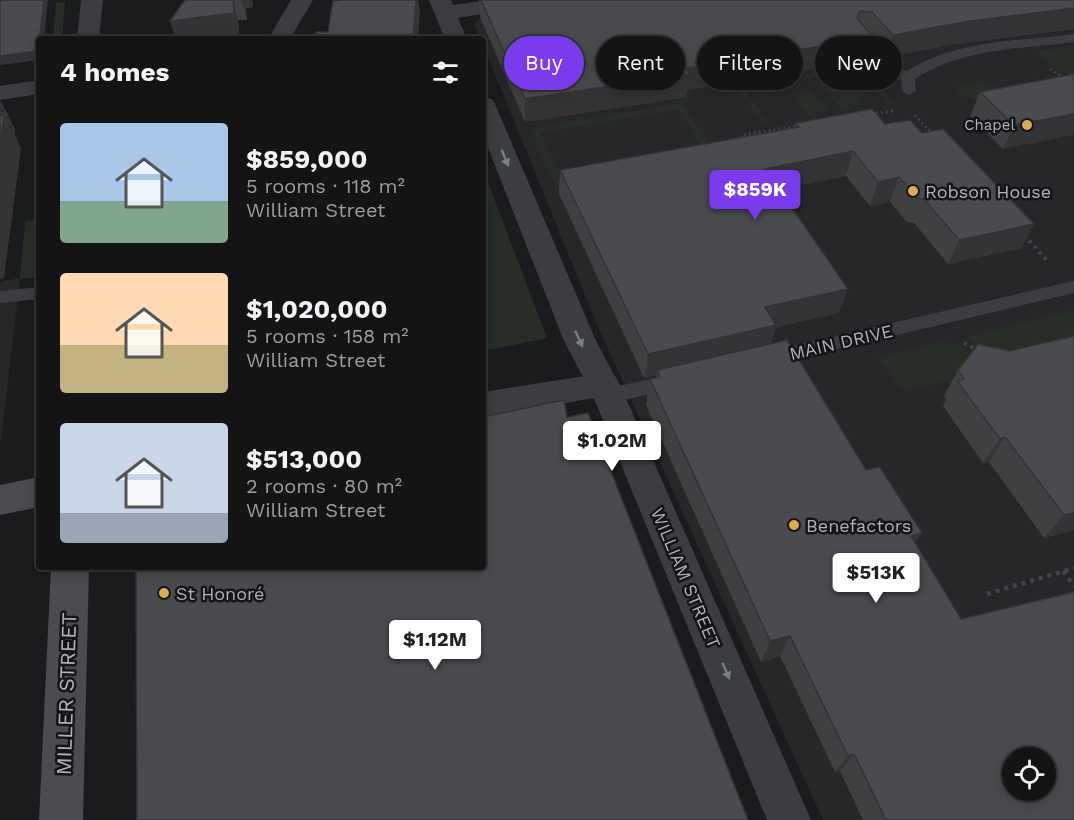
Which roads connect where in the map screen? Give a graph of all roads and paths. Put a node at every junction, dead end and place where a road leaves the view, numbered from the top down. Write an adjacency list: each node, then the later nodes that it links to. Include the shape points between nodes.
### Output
1 (92, 0): 5 (street)
2 (302, 0): 6 (street)
3 (531, 0): 4 (street)
4 (442, 6): 7 (street)
5 (88, 36)
6 (281, 36)
7 (455, 36)
8 (1074, 38): 10 (lane, via 935,60)
9 (902, 74): 10 (lane)
10 (908, 77): 12 (lane)
11 (36, 87): 13 (street)
12 (909, 91)
13 (0, 93)
14 (909, 108): 19 (path)
15 (897, 110): 17 (path)
16 (486, 111): 29 (street, WILLIAM STREET, one-way to 29, via 580,341)
17 (864, 116)
18 (809, 124): 20 (path, via 742,135)
19 (940, 142)
20 (751, 148)
21 (1017, 228): 22 (path)
22 (1073, 288): 25 (lane, MAIN DRIVE)
23 (36, 293): 24 (lane)
24 (0, 297)
25 (923, 323): 26 (path); 27 (lane, MAIN DRIVE)
26 (985, 354)
27 (748, 364)
28 (690, 377): 29 (lane)
29 (606, 390): 30 (street); 39 (street, WILLIAM STREET, one-way to 39)
30 (486, 405)
31 (36, 493): 32 (main road)
32 (0, 500)
33 (1074, 568): 35 (path)
34 (70, 570): 38 (main road, MILLER STREET)
35 (1063, 571): 36 (path); 37 (path)
36 (1074, 586)
37 (987, 594)
38 (62, 820)
39 (789, 820)

